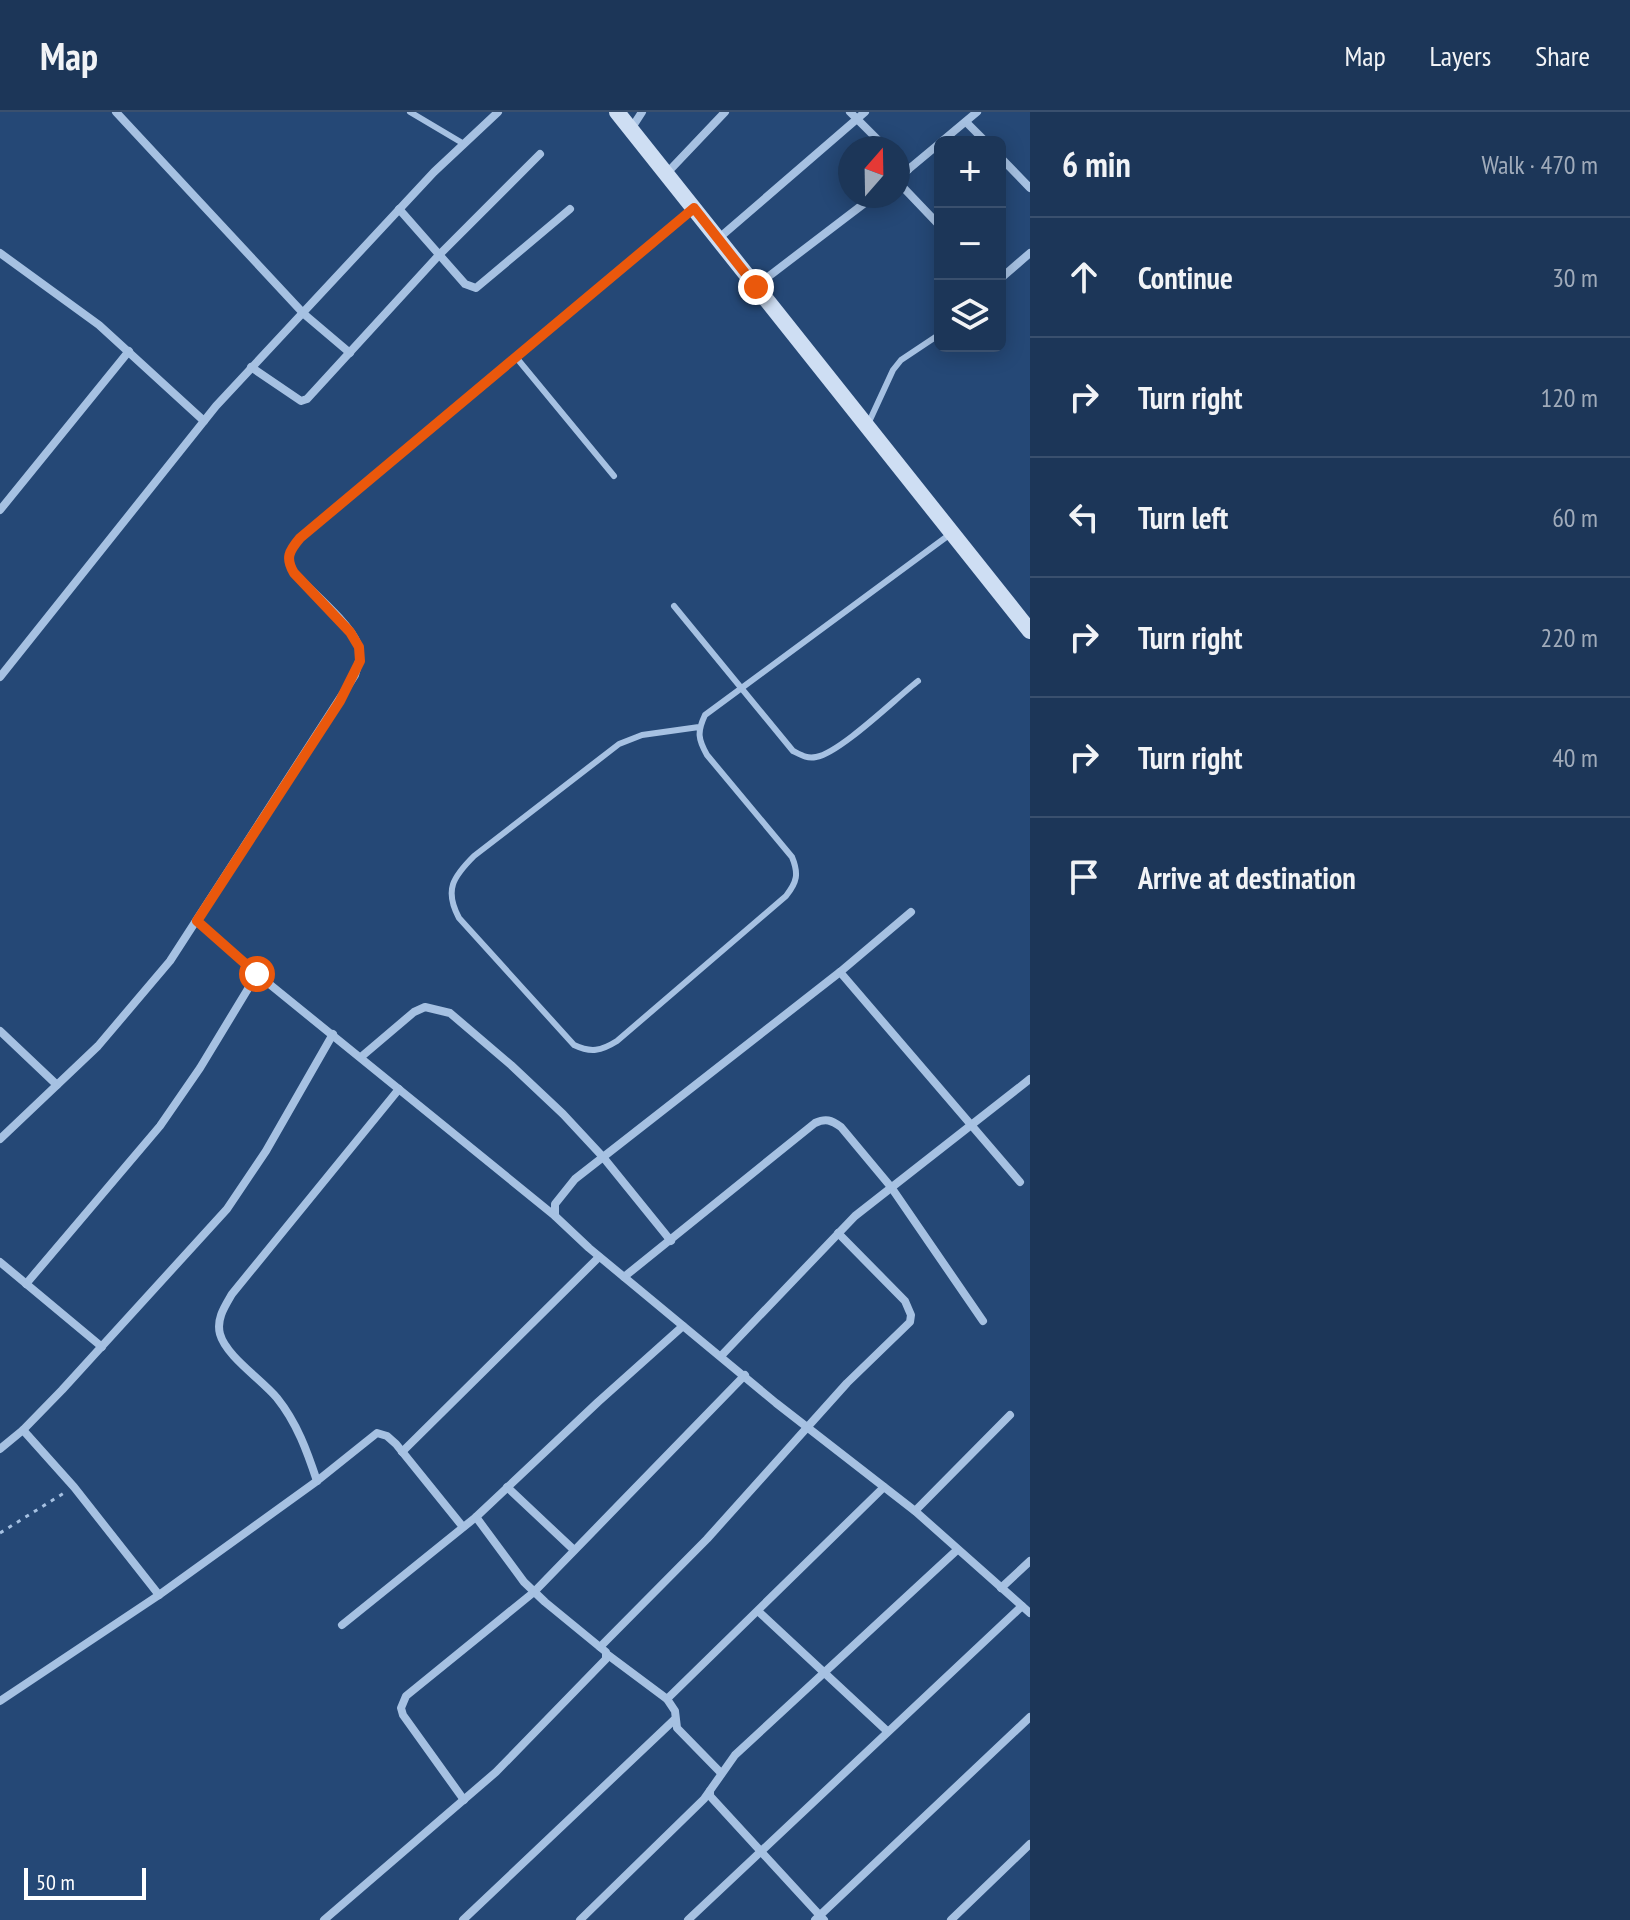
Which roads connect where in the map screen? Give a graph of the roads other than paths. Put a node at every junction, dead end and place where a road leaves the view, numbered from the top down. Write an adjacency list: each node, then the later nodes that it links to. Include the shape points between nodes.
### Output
1 (116, 112): 34 (street)
2 (410, 112): 15 (lane)
3 (498, 112): 15 (street)
4 (617, 112): 11 (street)
5 (642, 112): 11 (street)
6 (725, 112): 20 (street)
7 (865, 112): 9 (street)
8 (977, 112): 10 (street)
9 (853, 116): 12 (street); 28 (street)
10 (966, 122): 13 (street); 14 (street)
11 (631, 129): 20 (street)
12 (874, 136)
13 (948, 136)
14 (980, 136)
15 (464, 144): 25 (street)
16 (934, 148): 19 (street)
17 (540, 154): 31 (street)
18 (1006, 163): 21 (street)
19 (910, 168)
20 (666, 174): 23 (street)
21 (1030, 188)
22 (910, 193): 27 (street)
23 (694, 208): 28 (street); 38 (street)
24 (858, 208): 33 (street)
25 (399, 209): 31 (street); 34 (street)
26 (570, 209): 31 (street, via 476,288 465,284)
27 (934, 219)
28 (719, 238): 33 (street)
29 (0, 253): 36 (street)
30 (1030, 253): 32 (street)
31 (439, 255): 37 (street)
32 (1006, 274)
33 (756, 287): 41 (street)
34 (304, 314): 37 (street); 39 (street)
35 (934, 338): 41 (lane, via 893,370)
36 (129, 351): 40 (street); 43 (street)
37 (350, 353): 39 (street, via 301,401)
38 (515, 356): 42 (lane); 52 (street, via 290,550 288,562 294,573 350,632 360,661 340,701)
39 (251, 367): 40 (street)
40 (204, 421): 47 (street)
41 (868, 426): 44 (street)
42 (614, 476)
43 (0, 510)
44 (952, 533): 46 (street); 49 (lane)
45 (674, 606): 49 (lane)
46 (1030, 631)
47 (0, 677)
48 (918, 681): 49 (lane, via 835,749 806,758 793,751)
49 (740, 689): 50 (lane, via 705,715)
50 (699, 727): 50 (lane, via 698,739 707,755 792,857 797,883 617,1041 603,1050 587,1051 574,1045 459,918 451,888 474,856 619,744 642,735)
51 (911, 912): 53 (street)
52 (197, 921): 54 (street); 59 (street, via 143,995)
53 (840, 972): 61 (street); 63 (street)
54 (257, 974): 56 (street); 72 (street, via 160,1126)
55 (0, 1031): 59 (street)
56 (333, 1034): 57 (street); 75 (street, via 227,1209)
57 (361, 1057): 60 (street); 63 (street, via 414,1012 425,1007 450,1013)
58 (1030, 1079): 61 (street)
59 (57, 1085): 62 (street)
60 (399, 1089): 66 (street); 83 (street, via 221,1313 218,1330 224,1345 286,1410)
61 (973, 1125): 64 (street); 65 (street)
62 (0, 1139)
63 (603, 1157): 66 (street, via 562,1192); 68 (street)
64 (1020, 1182)
65 (891, 1187): 67 (street); 68 (street, via 841,1127 824,1119); 73 (street)
66 (555, 1216): 69 (street)
67 (838, 1233): 76 (street); 79 (street, via 905,1301 910,1322)
68 (671, 1241): 71 (street)
69 (599, 1257): 71 (street); 82 (street)
70 (0, 1262): 72 (street)
71 (624, 1277): 74 (street)
72 (26, 1284): 75 (street)
73 (983, 1321)
74 (683, 1326): 76 (street); 84 (street)
75 (102, 1347): 80 (street)
76 (721, 1356): 77 (street)
77 (745, 1375): 79 (street); 89 (street)
78 (1010, 1415): 86 (street)
79 (806, 1428): 85 (street); 98 (street)
80 (23, 1430): 81 (street); 94 (street)
81 (0, 1449)
82 (402, 1452): 83 (street, via 377,1433); 88 (street)
83 (317, 1481): 94 (street)
84 (507, 1487): 87 (street); 89 (street)
85 (884, 1487): 86 (street); 96 (street)
86 (915, 1511): 90 (street)
87 (476, 1517): 88 (street); 93 (street)
88 (463, 1527): 97 (street)
89 (574, 1550): 93 (street)
90 (957, 1550): 92 (street); 100 (street)
91 (1030, 1561): 92 (street)
92 (1001, 1588): 95 (street)
93 (534, 1592): 98 (street); 108 (street, via 402,1702 403,1715)
94 (159, 1595): 102 (street)
95 (1026, 1610): 105 (street)
96 (759, 1612): 100 (street); 101 (street)
97 (342, 1625)
98 (600, 1647): 99 (street)
99 (608, 1655): 101 (street); 108 (street)
100 (823, 1673): 105 (street); 106 (street)
101 (667, 1699): 104 (street)
102 (0, 1701)
103 (1030, 1717): 111 (street)
104 (674, 1720): 106 (street); 113 (street)
105 (887, 1731): 110 (street)
106 (721, 1773): 107 (street)
107 (710, 1791): 110 (street); 114 (street)
108 (464, 1800): 112 (street)
109 (1030, 1844): 116 (street)
110 (760, 1852): 111 (street); 115 (street)
111 (820, 1919)
112 (324, 1920)
113 (463, 1920)
114 (580, 1920)
115 (688, 1920)
116 (951, 1920)

